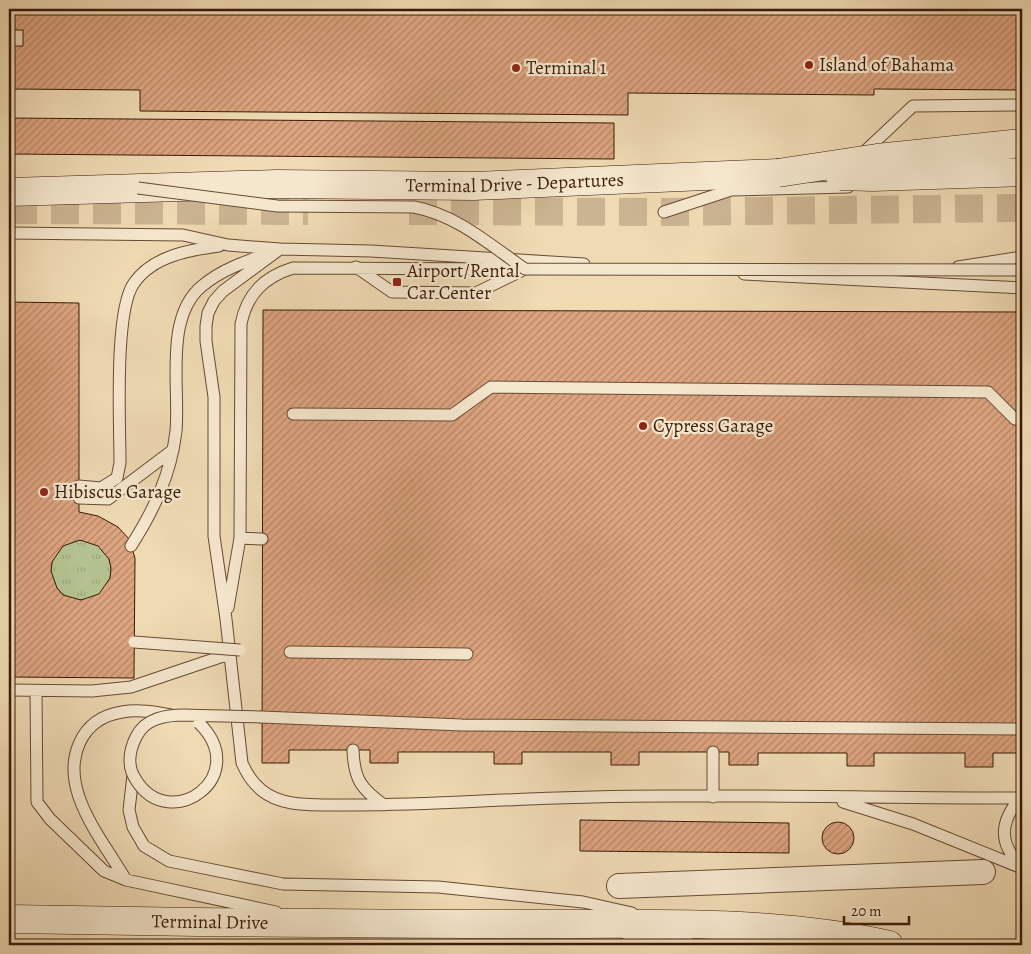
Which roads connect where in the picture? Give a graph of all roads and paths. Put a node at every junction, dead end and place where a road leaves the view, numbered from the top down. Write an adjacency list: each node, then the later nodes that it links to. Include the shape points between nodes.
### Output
1 (1022, 105): 7 (lane, via 912,106)
2 (1022, 143): 4 (street, bridge, via 877,158)
3 (1022, 172): 4 (street, Terminal Drive - Departures, bridge, via 873,177)
4 (778, 173): 6 (street, Terminal Drive - Departures, bridge, via 473,186 277,184)
5 (1022, 184): 7 (lane)
6 (138, 188): 8 (street, Terminal Drive - Departures); 15 (lane, bridge, via 277,206 427,210 465,227)
7 (827, 188): 9 (lane, via 731,190)
8 (9, 192)
9 (664, 212)
10 (9, 233): 11 (lane, via 183,235)
11 (228, 244): 12 (lane); 22 (lane, via 184,251 166,258 135,281 124,305 122,322 120,463 117,478 101,488)
12 (280, 249): 17 (lane, via 371,251); 21 (lane, via 216,276 190,300 178,333); 27 (lane, via 223,291 208,313 206,326 214,397 214,536)
13 (1022, 257): 17 (lane)
14 (356, 267): 15 (lane); 15 (lane, via 392,292 457,293 476,293); 24 (lane, via 293,268 279,272 256,288 244,311 240,343)
15 (525, 269): 16 (lane, bridge)
16 (1022, 270)
17 (872, 282): 18 (lane)
18 (1022, 288)
19 (293, 414): 20 (lane, via 452,415 491,387 988,392 1015,419)
20 (1022, 420)
21 (173, 450): 23 (lane, via 108,499); 26 (lane, via 160,498)
22 (79, 486)
23 (79, 498)
24 (240, 538): 25 (lane); 27 (lane)
25 (262, 539)
26 (132, 546)
27 (226, 619): 31 (lane)
28 (134, 642): 29 (lane, bridge)
29 (240, 650)
30 (290, 652): 32 (lane)
31 (229, 654): 34 (lane, via 131,687 92,691); 42 (lane, via 242,763 257,789 274,799 292,803)
32 (467, 654)
33 (9, 690): 34 (lane)
34 (36, 690): 45 (lane, via 37,802 50,819 104,871)
35 (1022, 729): 38 (lane, bridge, via 462,726 162,716 137,734 130,754)
36 (353, 750): 42 (lane, via 357,778 370,796)
37 (713, 752): 39 (lane)
38 (133, 776): 45 (lane, bridge, via 141,788 161,801 191,799 213,778 218,763 213,740 199,723 183,716 140,710 104,718 87,730 76,746 74,770 79,797); 49 (lane, via 129,810 133,827 144,846 170,861 283,884 455,888 583,902)
39 (713, 797): 40 (lane); 42 (lane, via 558,798)
40 (832, 798): 41 (lane); 43 (lane, via 912,824)
41 (1021, 798): 43 (lane, via 1010,810 1004,826 1005,842)
42 (384, 805)
43 (1022, 868)
44 (983, 872): 46 (street)
45 (126, 880): 48 (lane)
46 (619, 886)
47 (9, 919): 48 (street, Terminal Drive)
48 (333, 924): 49 (street, Terminal Drive, via 618,925)
49 (683, 935): 50 (street, Terminal Drive, via 816,932)
50 (889, 945)

